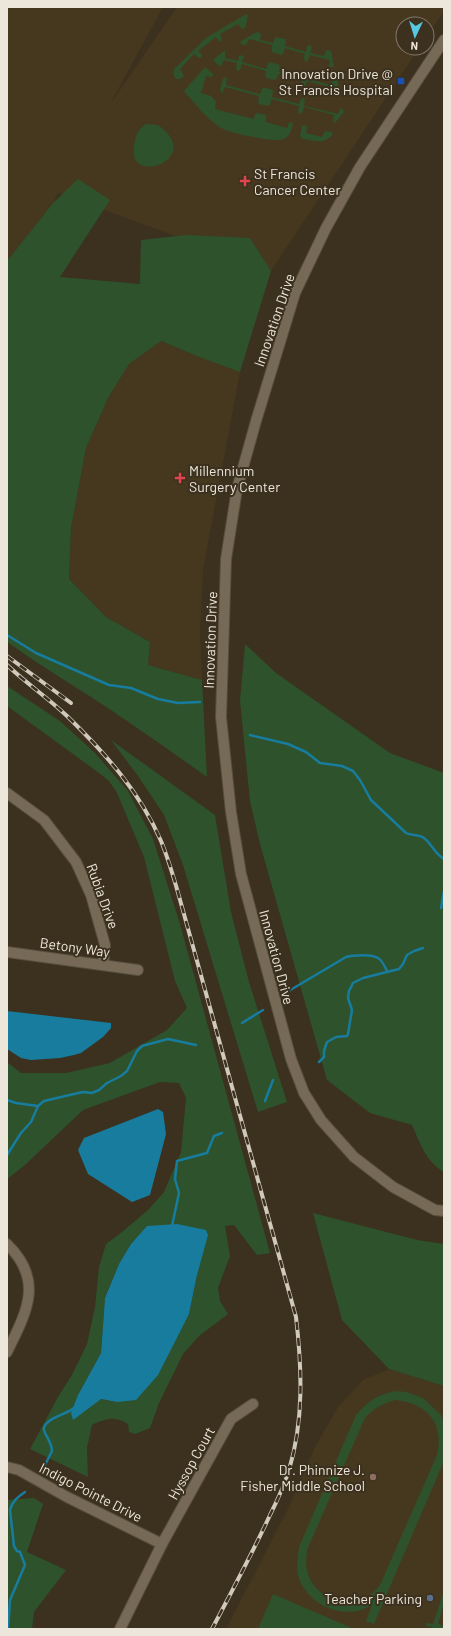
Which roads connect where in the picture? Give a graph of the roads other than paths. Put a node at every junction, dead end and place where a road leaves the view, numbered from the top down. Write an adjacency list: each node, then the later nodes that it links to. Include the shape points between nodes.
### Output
1 (444, 40): 6 (street, Innovation Drive, via 360,167 326,228 295,293 237,489 226,559 221,717 240,874 289,1052 304,1093 321,1120 354,1157 393,1187 435,1210)
2 (7, 793): 4 (street, Rubia Drive, via 44,820 76,862 91,895 106,945)
3 (7, 952): 4 (street, Betony Way)
4 (102, 965): 5 (street, Betony Way)
5 (138, 970)
6 (444, 1211)
7 (7, 1244): 8 (street, via 16,1252 29,1284 25,1313)
8 (7, 1352)
9 (253, 1404): 11 (street, Hyssop Court, via 231,1419)
10 (7, 1467): 11 (street, Indigo Pointe Drive, via 19,1470)
11 (162, 1544): 12 (street, Hyssop Court)
12 (120, 1629)

